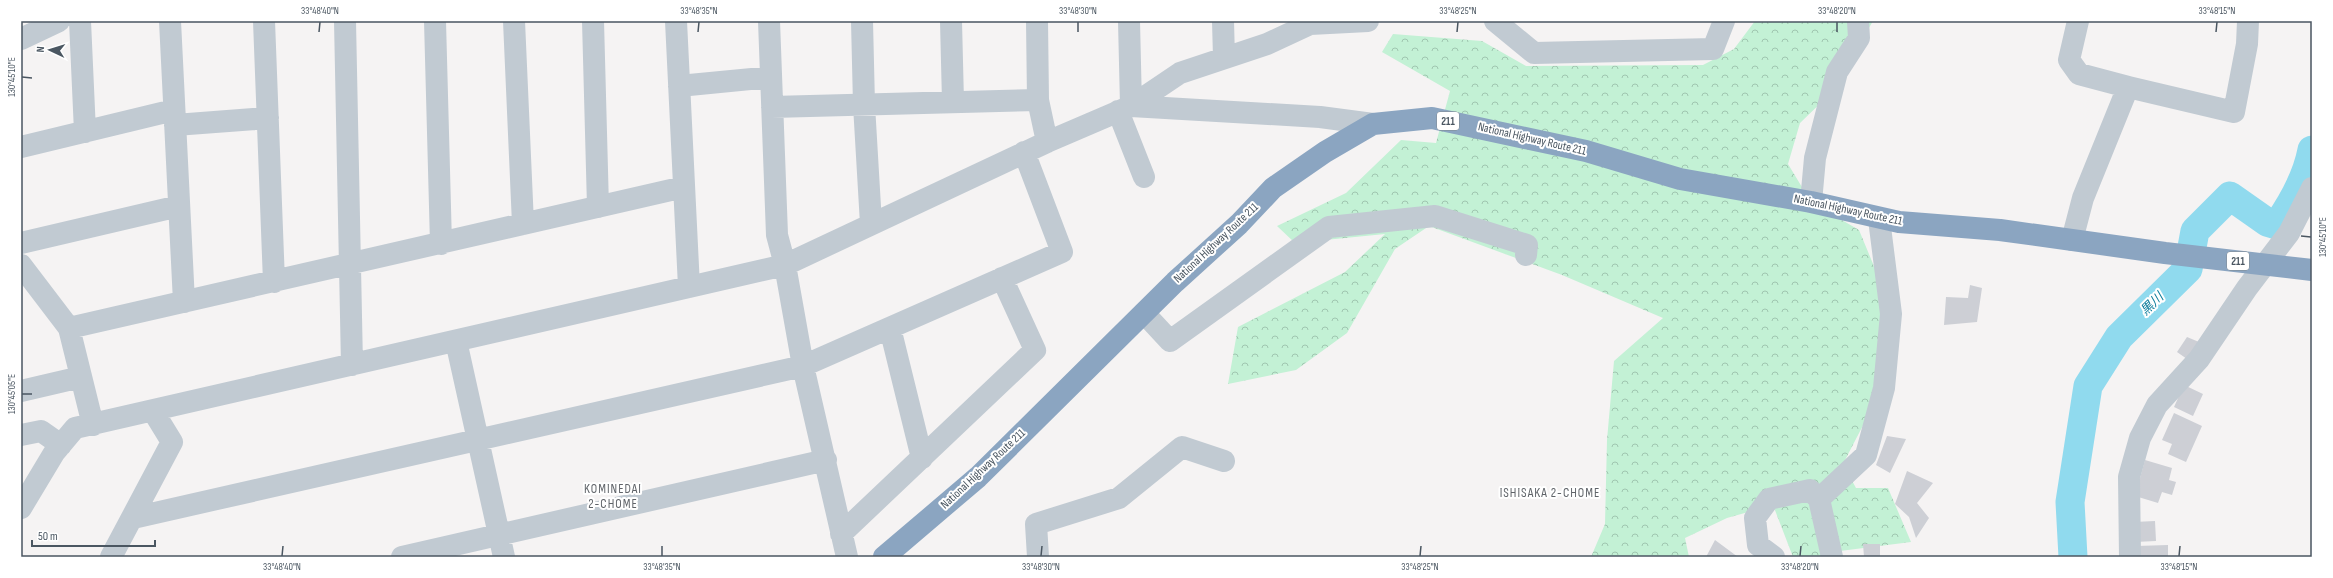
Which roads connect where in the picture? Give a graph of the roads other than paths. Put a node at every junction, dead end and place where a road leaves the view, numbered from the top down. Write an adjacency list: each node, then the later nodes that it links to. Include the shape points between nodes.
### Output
1 (59, 21): 23 (street)
2 (80, 21): 36 (street)
3 (170, 21): 33 (street)
4 (264, 21): 34 (street)
5 (344, 21): 54 (street)
6 (434, 21): 51 (street)
7 (514, 21): 47 (street)
8 (593, 21): 45 (street)
9 (676, 21): 26 (street)
10 (769, 21): 25 (street)
11 (862, 21): 30 (street)
12 (951, 21): 29 (street)
13 (1037, 21): 28 (street)
14 (1129, 21): 32 (street)
15 (1223, 21): 24 (street)
16 (1368, 21): 22 (street)
17 (1495, 21): 18 (street, via 1534,53 1713,49)
18 (1724, 21)
19 (1858, 21): 43 (street, via 1859,38 1837,72 1815,158)
20 (2078, 21): 27 (street, via 2069,60 2079,74)
21 (2248, 21): 27 (street, via 2247,44 2234,112)
22 (1310, 22): 24 (street, via 1267,44)
23 (21, 39)
24 (1224, 58): 32 (street, via 1180,73)
25 (771, 77): 26 (street); 31 (street)
26 (679, 86): 41 (street)
27 (2128, 86): 49 (street, via 2084,198)
28 (1038, 100): 29 (street); 37 (street)
29 (954, 102): 30 (street)
30 (864, 105): 31 (street); 48 (street)
31 (772, 107): 55 (street, via 777,235)
32 (1125, 108): 35 (street, via 1320,117); 37 (street); 40 (street)
33 (175, 117): 34 (street); 36 (street); 44 (street)
34 (268, 118): 58 (street)
35 (1374, 124): 43 (highway, National Highway Route 211 / 211, via 1432,118 1586,152 1680,180); 61 (highway, National Highway Route 211 / 211, via 1325,152 1273,188 1240,224 1174,282)
36 (85, 132): 38 (street)
37 (1047, 142): 39 (street)
38 (21, 147)
39 (1024, 152): 48 (street); 57 (street, via 1062,252)
40 (1144, 177)
41 (684, 187): 45 (street); 59 (street)
42 (2312, 188): 89 (street, via 2289,233 2247,288 2199,359 2157,405 2140,438 2129,477)
43 (1811, 202): 46 (highway, National Highway Route 211 / 211)
44 (179, 206): 50 (street); 60 (street)
45 (598, 207): 47 (street)
46 (1879, 219): 49 (highway, National Highway Route 211 / 211, via 2000,230); 77 (street, via 1891,314 1884,388 1866,455)
47 (523, 224): 51 (street)
48 (871, 224): 55 (street)
49 (2072, 240): 56 (highway, National Highway Route 211 / 211, via 2165,254)
50 (21, 243)
51 (441, 244): 54 (street)
52 (1526, 255): 61 (street, via 1527,245 1435,216 1329,227 1170,341)
53 (21, 265): 62 (street)
54 (351, 265): 58 (street); 65 (street)
55 (785, 265): 59 (street); 66 (street)
56 (2312, 270)
57 (1002, 278): 63 (street); 74 (street, via 1035,350)
58 (274, 282): 60 (street)
59 (689, 287): 64 (street)
60 (184, 302): 62 (street)
61 (1144, 313): 85 (highway, National Highway Route 211 / 211, via 978,477)
62 (69, 328): 67 (street)
63 (890, 328): 66 (street); 74 (street)
64 (456, 341): 65 (street); 72 (street)
65 (352, 365): 69 (street)
66 (803, 366): 72 (street); 75 (street)
67 (81, 377): 68 (street); 70 (street)
68 (21, 391)
69 (153, 411): 70 (street); 79 (street, via 172,442)
70 (93, 425): 73 (street, via 75,428)
71 (21, 435): 73 (street, via 41,431)
72 (478, 441): 79 (street); 80 (street)
73 (61, 445): 78 (street, via 54,452)
74 (922, 458): 81 (street)
75 (826, 460): 80 (street); 81 (street)
76 (1224, 461): 86 (street, via 1182,447 1119,498 1036,524)
77 (1819, 499): 87 (street, via 1810,490 1769,499 1755,518 1758,545); 88 (street)
78 (21, 508)
79 (133, 518): 82 (street)
80 (499, 535): 83 (street); 84 (street)
81 (843, 551)
82 (111, 557)
83 (402, 557)
84 (504, 557)
85 (884, 557)
86 (1038, 557)
87 (1774, 557)
88 (1832, 557)
89 (2130, 557)

